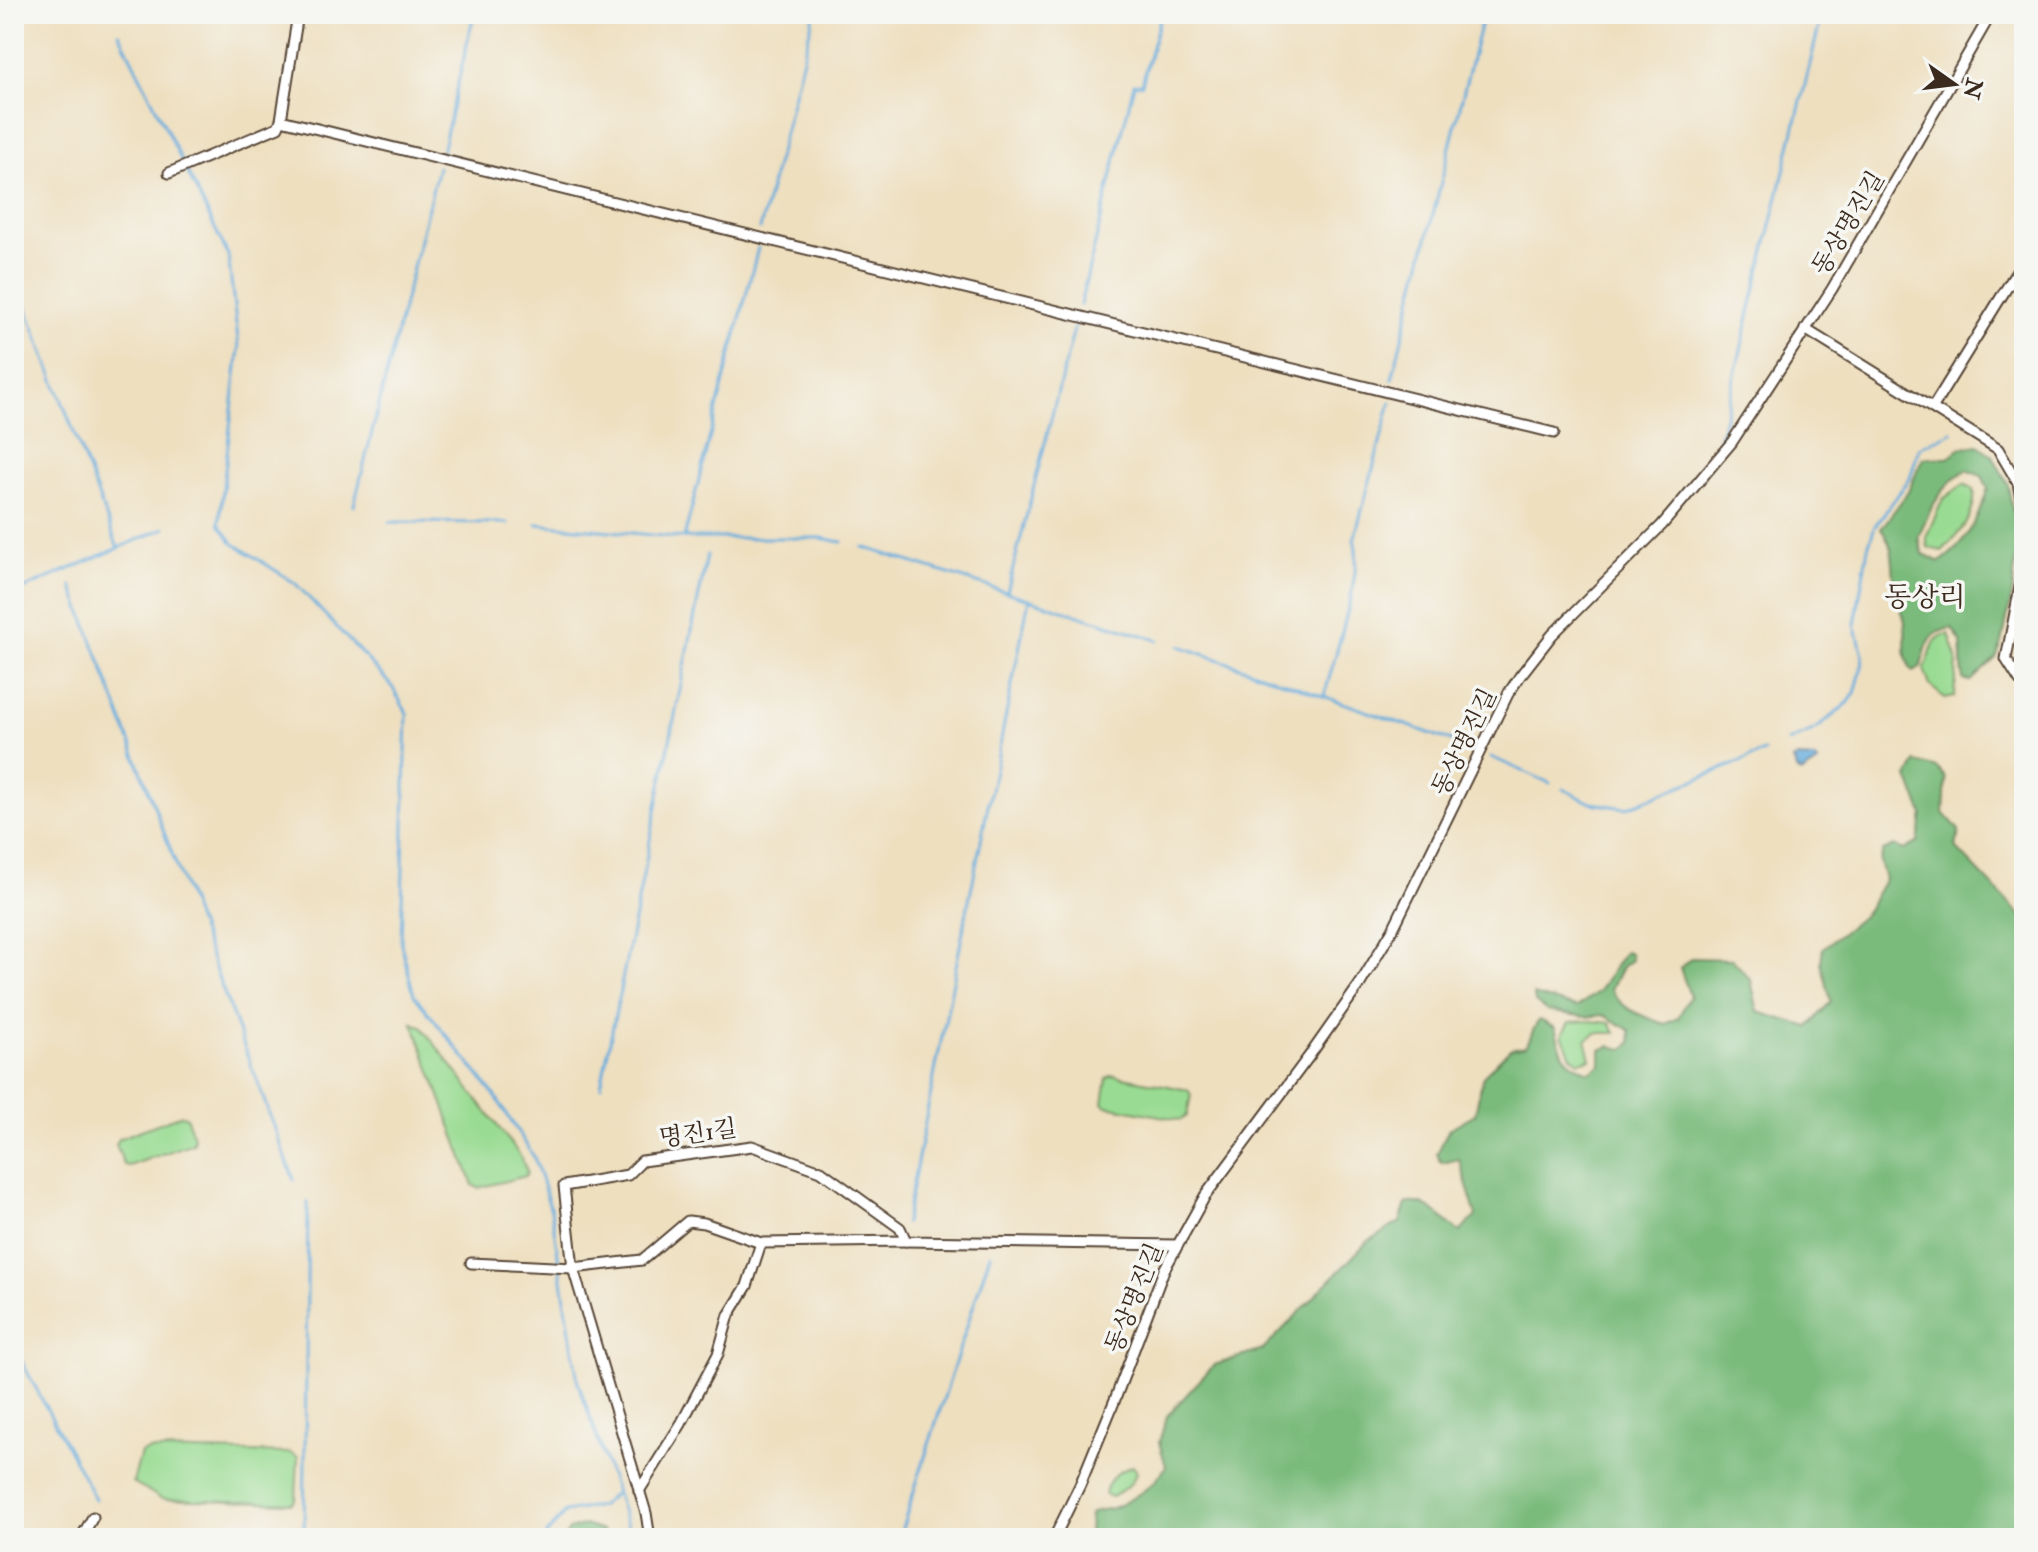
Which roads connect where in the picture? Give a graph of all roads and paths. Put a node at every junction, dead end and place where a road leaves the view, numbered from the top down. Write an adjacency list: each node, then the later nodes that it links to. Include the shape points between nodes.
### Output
1 (298, 14): 3 (street)
2 (1991, 14): 6 (street, 동상명진길)
3 (281, 120): 4 (street, via 278,127); 8 (street)
4 (169, 173)
5 (2024, 260): 7 (street)
6 (1805, 329): 7 (street); 15 (street, 동상명진길, via 1732,442 1520,676 1360,984 1205,1196)
7 (1933, 407): 9 (street, via 1998,449 2018,483)
8 (1554, 433)
9 (2024, 514)
10 (2024, 566): 11 (street)
11 (2022, 593): 12 (street, via 2006,659)
12 (2024, 681)
13 (906, 1241): 14 (street); 15 (street); 17 (street, 명진1길, via 900,1228 821,1171 752,1146 642,1161 628,1175 564,1186)
14 (761, 1243): 17 (street, via 688,1221 642,1260); 18 (street, via 718,1354)
15 (1176, 1245): 22 (street, 동상명진길)
16 (471, 1263): 17 (street)
17 (573, 1268): 18 (street, 명진1길)
18 (639, 1491): 21 (street, 명진1길)
19 (93, 1517): 20 (street)
20 (81, 1538)
21 (650, 1538)
22 (1054, 1538)

